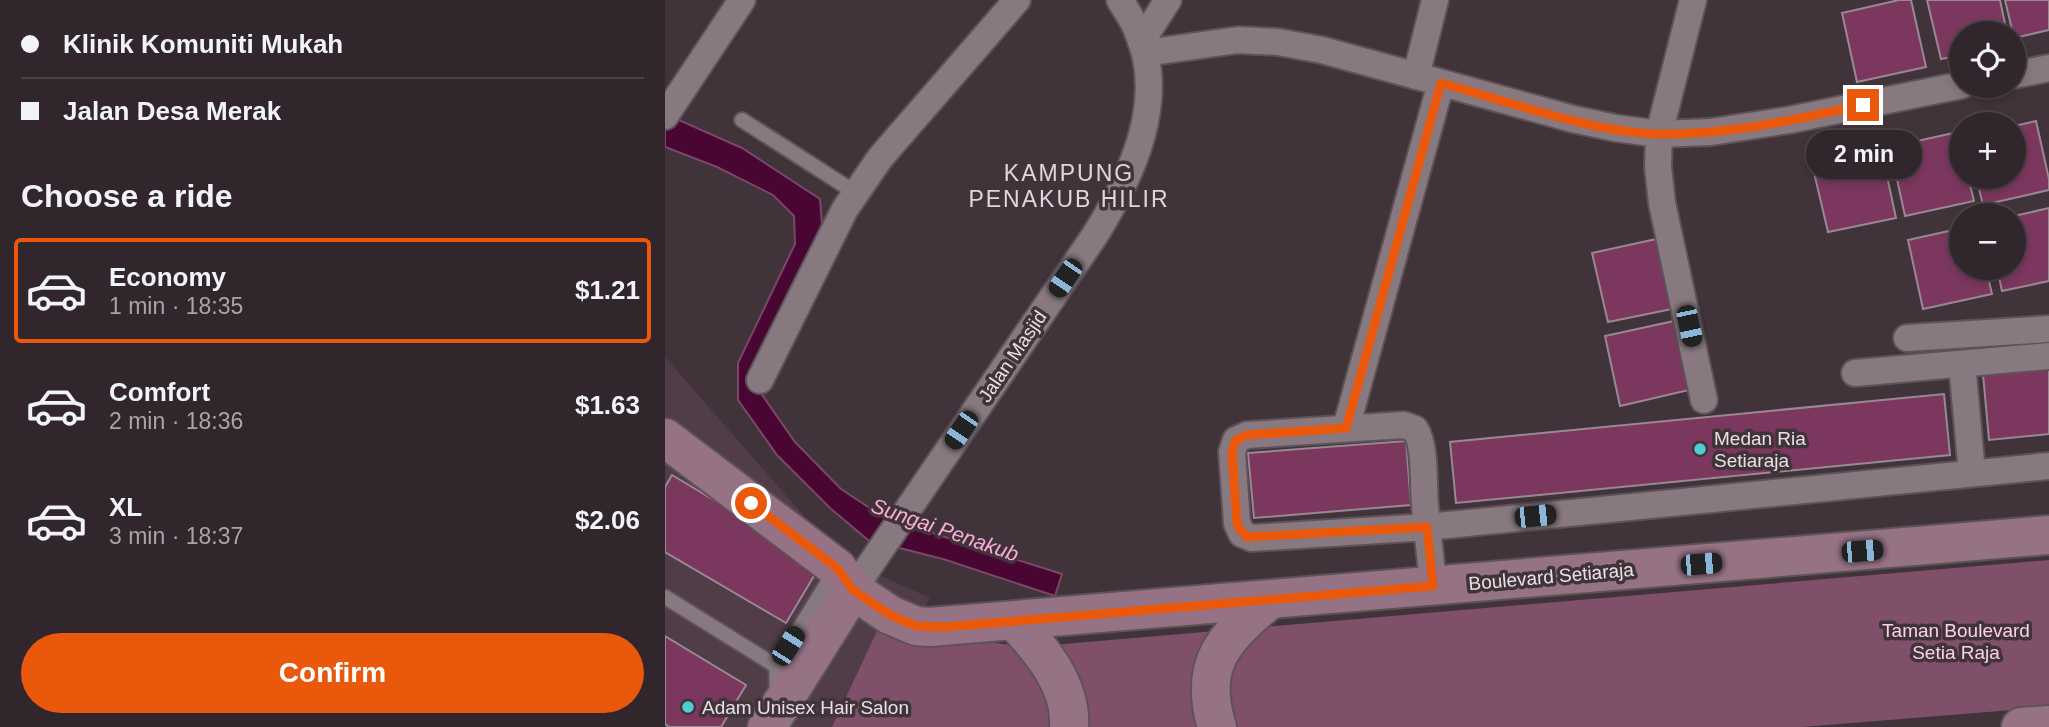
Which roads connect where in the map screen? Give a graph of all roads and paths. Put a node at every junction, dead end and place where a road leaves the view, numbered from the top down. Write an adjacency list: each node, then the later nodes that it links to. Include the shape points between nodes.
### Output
1 (742, 0): 13 (street)
2 (1017, 0): 16 (street, via 888,149)
3 (1120, 0): 7 (street, Jalan Masjid)
4 (1168, 0): 7 (street)
5 (1435, 0): 10 (street)
6 (1693, 0): 15 (street)
7 (1143, 47): 10 (street, via 1277,42); 30 (street, Jalan Masjid, via 1148,79 1145,119 1125,183 1095,235 902,517)
8 (2049, 68): 9 (street)
9 (2026, 73)
10 (1416, 76): 11 (street)
11 (1441, 83): 15 (street, via 1573,120); 24 (street)
12 (1949, 88): 15 (street, via 1789,120 1711,132)
13 (665, 116)
14 (742, 120): 16 (lane)
15 (1659, 134): 23 (street, via 1662,203)
16 (856, 193): 22 (street)
17 (2049, 329): 18 (street)
18 (1907, 338)
19 (2049, 356): 20 (street)
20 (1962, 363): 21 (street); 27 (street)
21 (1854, 373)
22 (760, 380)
23 (1705, 400)
24 (1346, 428): 28 (street, via 1404,425 1415,429 1420,440); 28 (street, via 1247,435 1236,440 1232,452 1237,523 1243,534 1252,538)
25 (665, 438): 30 (street)
26 (2049, 466): 27 (street)
27 (1972, 473): 28 (street)
28 (1427, 527): 31 (street)
29 (2049, 535): 31 (street, Boulevard Setiaraja)
30 (853, 574): 34 (street, Boulevard Setiaraja, via 890,615 916,626); 35 (lane); 36 (street)
31 (1433, 586): 33 (street, Boulevard Setiaraja)
32 (665, 597): 35 (lane)
33 (1269, 600): 34 (street, Boulevard Setiaraja); 39 (street, via 1225,641 1214,663 1212,708)
34 (1015, 621): 38 (street, via 1059,680)
35 (776, 666): 36 (lane)
36 (772, 719)
37 (2049, 725): 40 (street)
38 (1069, 727)
39 (1217, 727)
40 (2021, 727)

